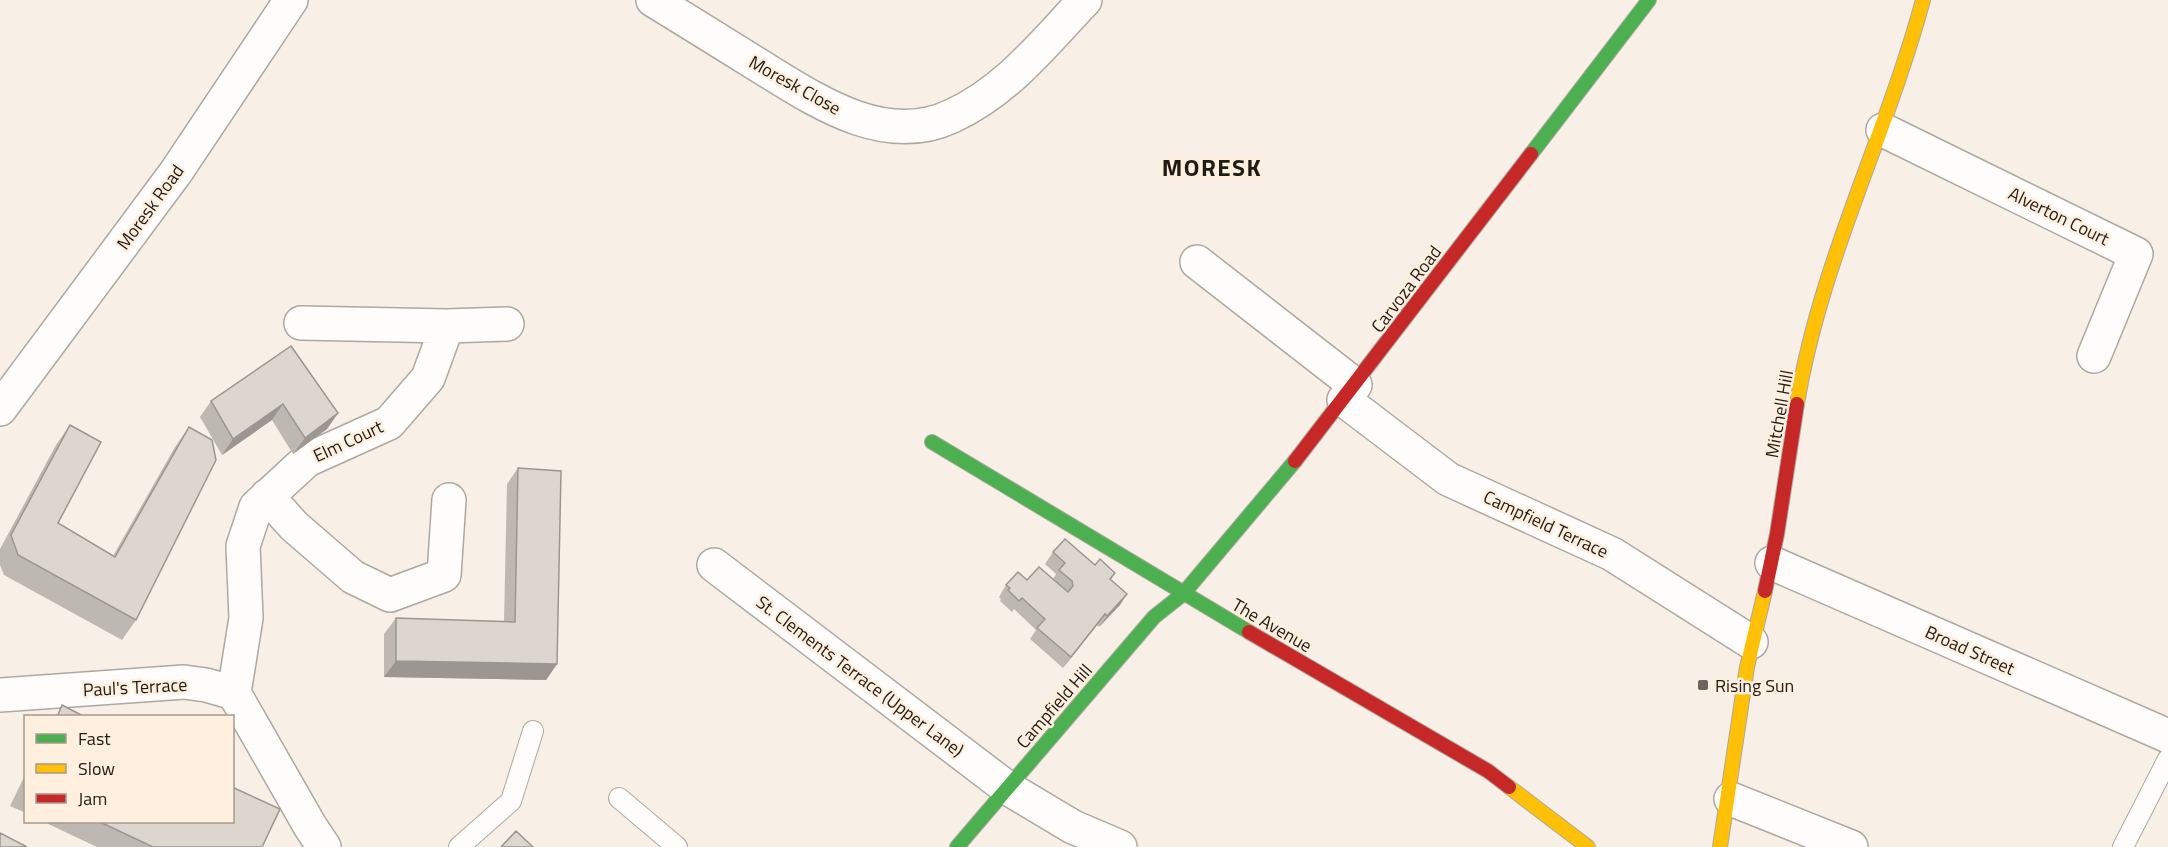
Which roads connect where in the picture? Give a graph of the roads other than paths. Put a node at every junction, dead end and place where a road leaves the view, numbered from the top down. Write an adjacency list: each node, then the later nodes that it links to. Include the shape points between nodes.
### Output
1 (291, 0): 13 (street, Moresk Road, via 176,172)
2 (654, 0): 3 (street, Moresk Close, via 820,103 871,122 894,126 915,126 951,117 996,89 1017,73)
3 (1085, 0)
4 (1649, 0): 12 (street, Carvoza Road)
5 (1923, 0): 6 (street, Mitchell Hill)
6 (1882, 130): 11 (street, Alverton Court, via 2136,254); 17 (street, Mitchell Hill, via 1855,192 1812,329)
7 (1197, 262): 12 (street, Campfield Terrace)
8 (301, 323): 10 (street)
9 (507, 324): 10 (street)
10 (447, 326): 15 (street, Elm Court, via 428,378 388,423 308,460)
11 (2094, 356)
12 (1350, 392): 19 (street, Carvoza Road); 20 (street, Campfield Terrace, via 1448,479 1612,554)
13 (0, 408)
14 (932, 442): 19 (street, The Avenue)
15 (267, 496): 16 (street, via 294,526 353,577 390,595 444,575); 21 (street, Elm Court, via 256,507 243,546 246,618)
16 (449, 500)
17 (1772, 563): 20 (street, Mitchell Hill); 24 (street, Broad Street)
18 (714, 565): 26 (street, St. Clements Terrace (Upper Lane))
19 (1183, 594): 26 (street, Campfield Hill, via 1154,617); 34 (street, The Avenue, via 1488,771)
20 (1751, 642): 28 (street, Mitchell Hill)
21 (234, 693): 22 (street, Paul's Terrace, via 184,682); 29 (street)
22 (0, 695)
23 (533, 731): 30 (lane, via 511,801)
24 (2168, 736)
25 (2168, 759): 37 (lane)
26 (1006, 787): 32 (street, Campfield Hill); 33 (street, St. Clements Terrace (Upper Lane), via 1073,827)
27 (619, 798): 31 (lane)
28 (1731, 799): 35 (street, Mitchell Hill); 36 (street)
29 (324, 847)
30 (459, 847)
31 (677, 847)
32 (957, 847)
33 (1120, 847)
34 (1588, 847)
35 (1720, 847)
36 (1851, 847)
37 (2123, 847)

